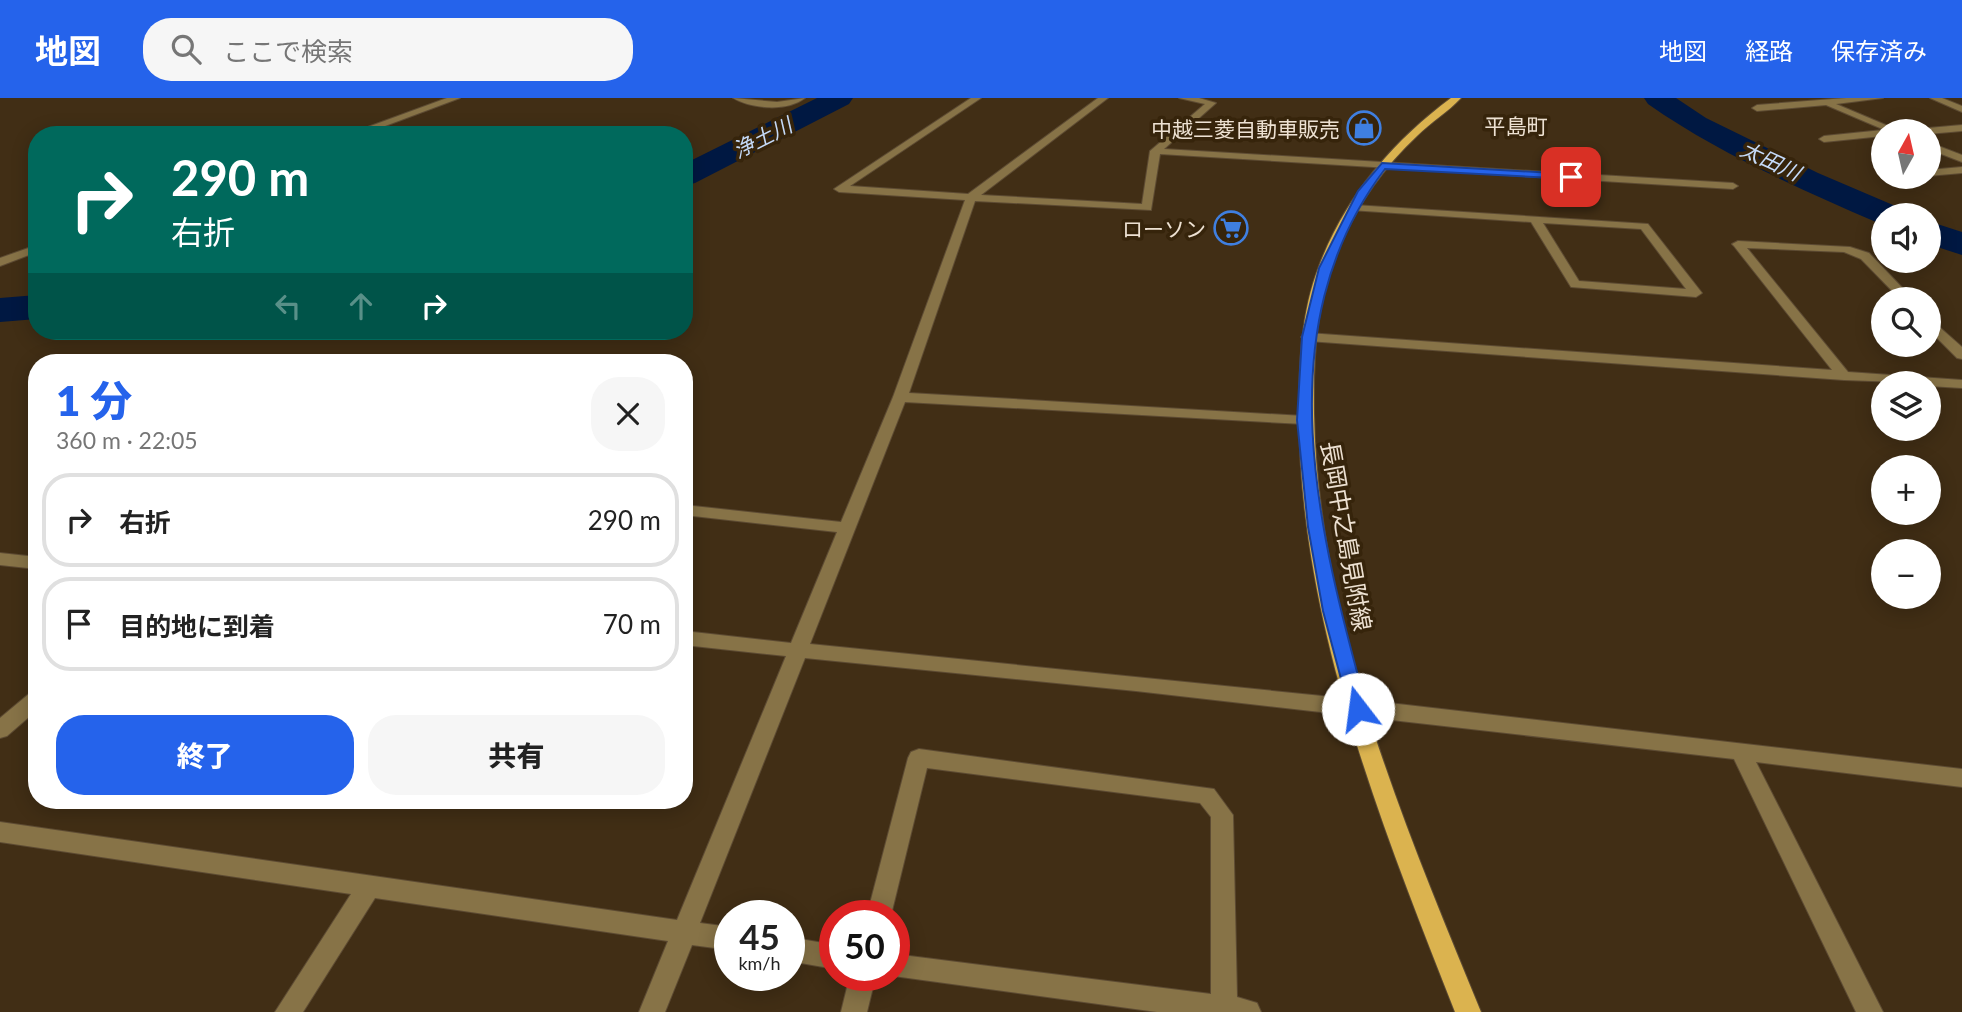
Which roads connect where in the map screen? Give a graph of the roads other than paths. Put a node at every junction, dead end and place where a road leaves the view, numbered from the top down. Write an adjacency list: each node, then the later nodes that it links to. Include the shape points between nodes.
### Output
1 (456, 98): 14 (street)
2 (737, 98): 3 (street, via 775,106)
3 (801, 98)
4 (977, 98): 26 (street, via 839,189)
5 (1104, 98): 26 (street)
6 (1183, 98): 20 (street, via 1212,103)
7 (1453, 98): 22 (main road, 長岡中之島見附線)
8 (1879, 98): 10 (street)
9 (1934, 98): 12 (street)
10 (1826, 103): 11 (street); 13 (street)
11 (1757, 108)
12 (1962, 108)
13 (1871, 121)
14 (377, 126)
15 (1962, 128): 16 (street)
16 (1941, 130)
17 (1871, 134): 18 (street)
18 (1824, 139)
19 (1941, 150): 21 (street)
20 (1155, 151): 22 (street); 26 (street, via 1147,208)
21 (1962, 159)
22 (1382, 166): 25 (street); 27 (main road, 長岡中之島見附線)
23 (1962, 170): 24 (street)
24 (1941, 172)
25 (1733, 186)
26 (971, 197): 37 (street)
27 (1354, 208): 28 (street); 33 (main road, 長岡中之島見附線, via 1325,268)
28 (1535, 219): 28 (street, via 1644,226 1696,293 1575,284)
29 (28, 251): 30 (street)
30 (0, 262)
31 (1895, 287): 35 (street, via 1865,256 1846,249 1738,244)
32 (1941, 334): 34 (street)
33 (1308, 337): 35 (street); 38 (main road, 長岡中之島見附線)
34 (1962, 355)
35 (1844, 376): 36 (street)
36 (1962, 384)
37 (900, 397): 38 (street); 40 (street)
38 (1304, 420): 46 (main road, 長岡中之島見附線, via 1316,527)
39 (693, 511): 40 (street)
40 (848, 528): 44 (street)
41 (0, 559): 42 (street)
42 (28, 562)
43 (693, 639): 44 (street)
44 (796, 652): 46 (street); 53 (street)
45 (28, 706): 47 (street)
46 (1358, 709): 48 (street); 61 (main road, 長岡中之島見附線)
47 (0, 730)
48 (1740, 750): 49 (street); 62 (street)
49 (1962, 778)
50 (0, 832): 51 (street)
51 (370, 885): 53 (street); 58 (street)
52 (883, 900): 57 (street, via 919,758 1206,795 1222,815)
53 (684, 930): 54 (street); 59 (street)
54 (714, 936)
55 (910, 969): 57 (street)
56 (859, 991): 60 (street)
57 (1236, 1010)
58 (288, 1012)
59 (652, 1012)
60 (854, 1012)
61 (1468, 1012)
62 (1870, 1012)

